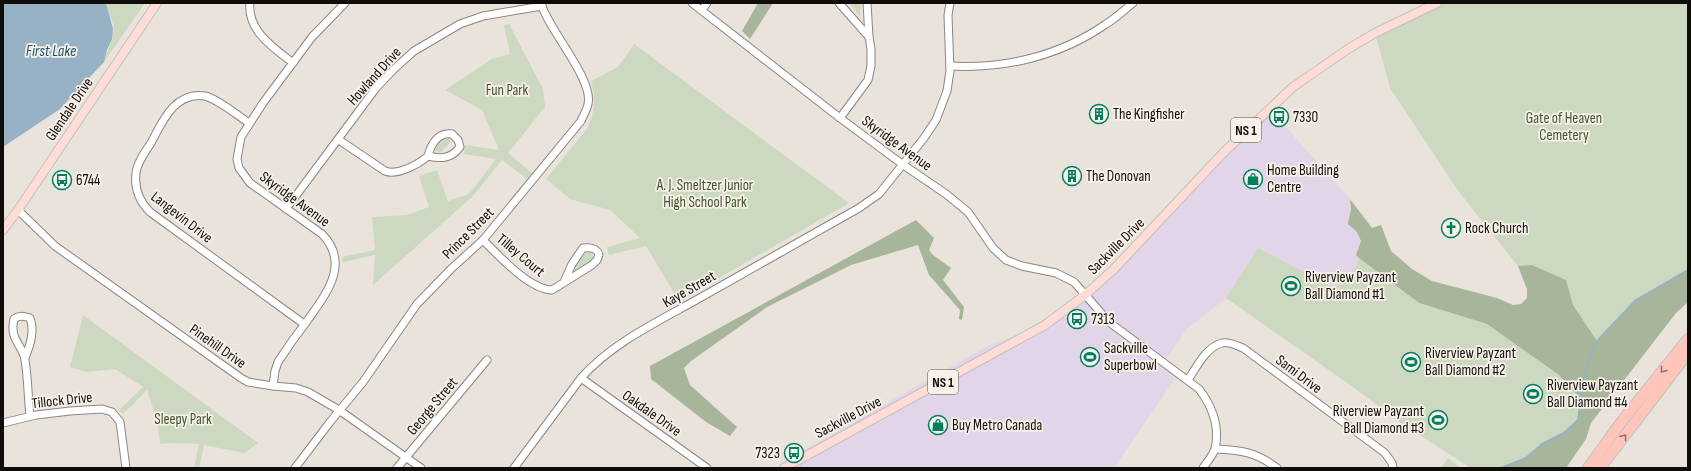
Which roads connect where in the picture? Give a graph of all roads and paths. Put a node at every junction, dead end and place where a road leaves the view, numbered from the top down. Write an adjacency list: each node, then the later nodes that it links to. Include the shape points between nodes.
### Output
1 (157, 3): 22 (main road, Glendale Drive)
2 (250, 3): 14 (street, via 252,22 259,33)
3 (344, 3): 14 (street, Skyridge Avenue, via 312,37)
4 (692, 3): 12 (street, Skyridge Avenue)
5 (708, 3): 12 (street)
6 (839, 3): 13 (street)
7 (867, 3): 13 (street)
8 (950, 3): 15 (street, Kaye Street)
9 (1133, 3): 15 (street, via 1106,24 1052,52 1003,64)
10 (1437, 3): 26 (main road, Sackville Drive / NS 1, via 1369,37 1293,87 1225,151 1114,269)
11 (542, 5): 18 (street, Howland Drive, via 483,16 460,24 414,51 376,88); 24 (street, Prince Street, via 583,78 589,104 581,121)
12 (702, 10): 16 (street, Skyridge Avenue)
13 (869, 37): 16 (street, via 871,66 868,80)
14 (293, 63): 17 (street, Skyridge Avenue)
15 (950, 66): 20 (street, Kaye Street, via 947,91 936,120)
16 (840, 118): 20 (street, Skyridge Avenue)
17 (249, 123): 21 (street, Skyridge Avenue, via 241,137 237,159 239,168 250,183); 27 (street, Langevin Drive, via 206,96 183,100 170,110 140,162 136,171 138,196 150,212)
18 (339, 140): 19 (street, via 389,172 398,172 415,166); 21 (street, Howland Drive)
19 (428, 156): 19 (street, via 444,158 452,155 460,147 458,140 452,134 441,136 431,146)
20 (902, 164): 26 (street, Skyridge Avenue, via 968,212 1006,260 1066,277); 32 (street, Kaye Street, via 873,199 638,334 612,350)
21 (286, 209): 27 (street, Skyridge Avenue, via 322,234 334,251 335,271 332,284)
22 (18, 210): 23 (main road, Glendale Drive); 34 (street, Pinehill Drive, via 55,246 240,378 248,382)
23 (3, 230)
24 (483, 240): 25 (street, Tilley Court, via 539,288 552,290); 35 (street, Prince Street, via 417,304 363,382)
25 (564, 282): 25 (street, Tilley Court, via 583,248 597,250 599,255 592,266)
26 (1085, 295): 33 (street, Skyridge Avenue, via 1109,322); 46 (main road, Sackville Drive / NS 1, via 1045,325)
27 (304, 324): 34 (street, Skyridge Avenue, via 278,362)
28 (1688, 340): 50 (highway, one-way to 50, via 1622,421)
29 (1688, 353): 51 (highway, one-way to 29)
30 (25, 358): 30 (street, via 13,334 12,325 14,319 19,316 30,318 33,326); 36 (street)
31 (487, 360): 39 (street, George Street)
32 (581, 378): 44 (street, Kaye Street); 45 (street, Oakdale Drive)
33 (1188, 380): 38 (street, Skyridge Avenue, via 1199,389 1215,416); 49 (street, Sami Drive, via 1212,348 1223,343 1243,348 1385,453)
34 (273, 386): 35 (street, Pinehill Drive, via 302,389)
35 (340, 410): 39 (street, Pinehill Drive); 41 (street, Prince Street)
36 (30, 416): 37 (street, Tillock Drive); 40 (street, Tillock Drive, via 102,409 112,412 120,422)
37 (3, 423)
38 (1214, 449): 47 (street); 48 (street, via 1239,450 1254,454)
39 (406, 458): 42 (street, George Street); 43 (street, Pinehill Drive)
40 (126, 468)
41 (295, 468)
42 (398, 468)
43 (421, 468)
44 (514, 468)
45 (707, 468)
46 (784, 468)
47 (1203, 468)
48 (1277, 468)
49 (1393, 468)
50 (1588, 468)
51 (1600, 468)

